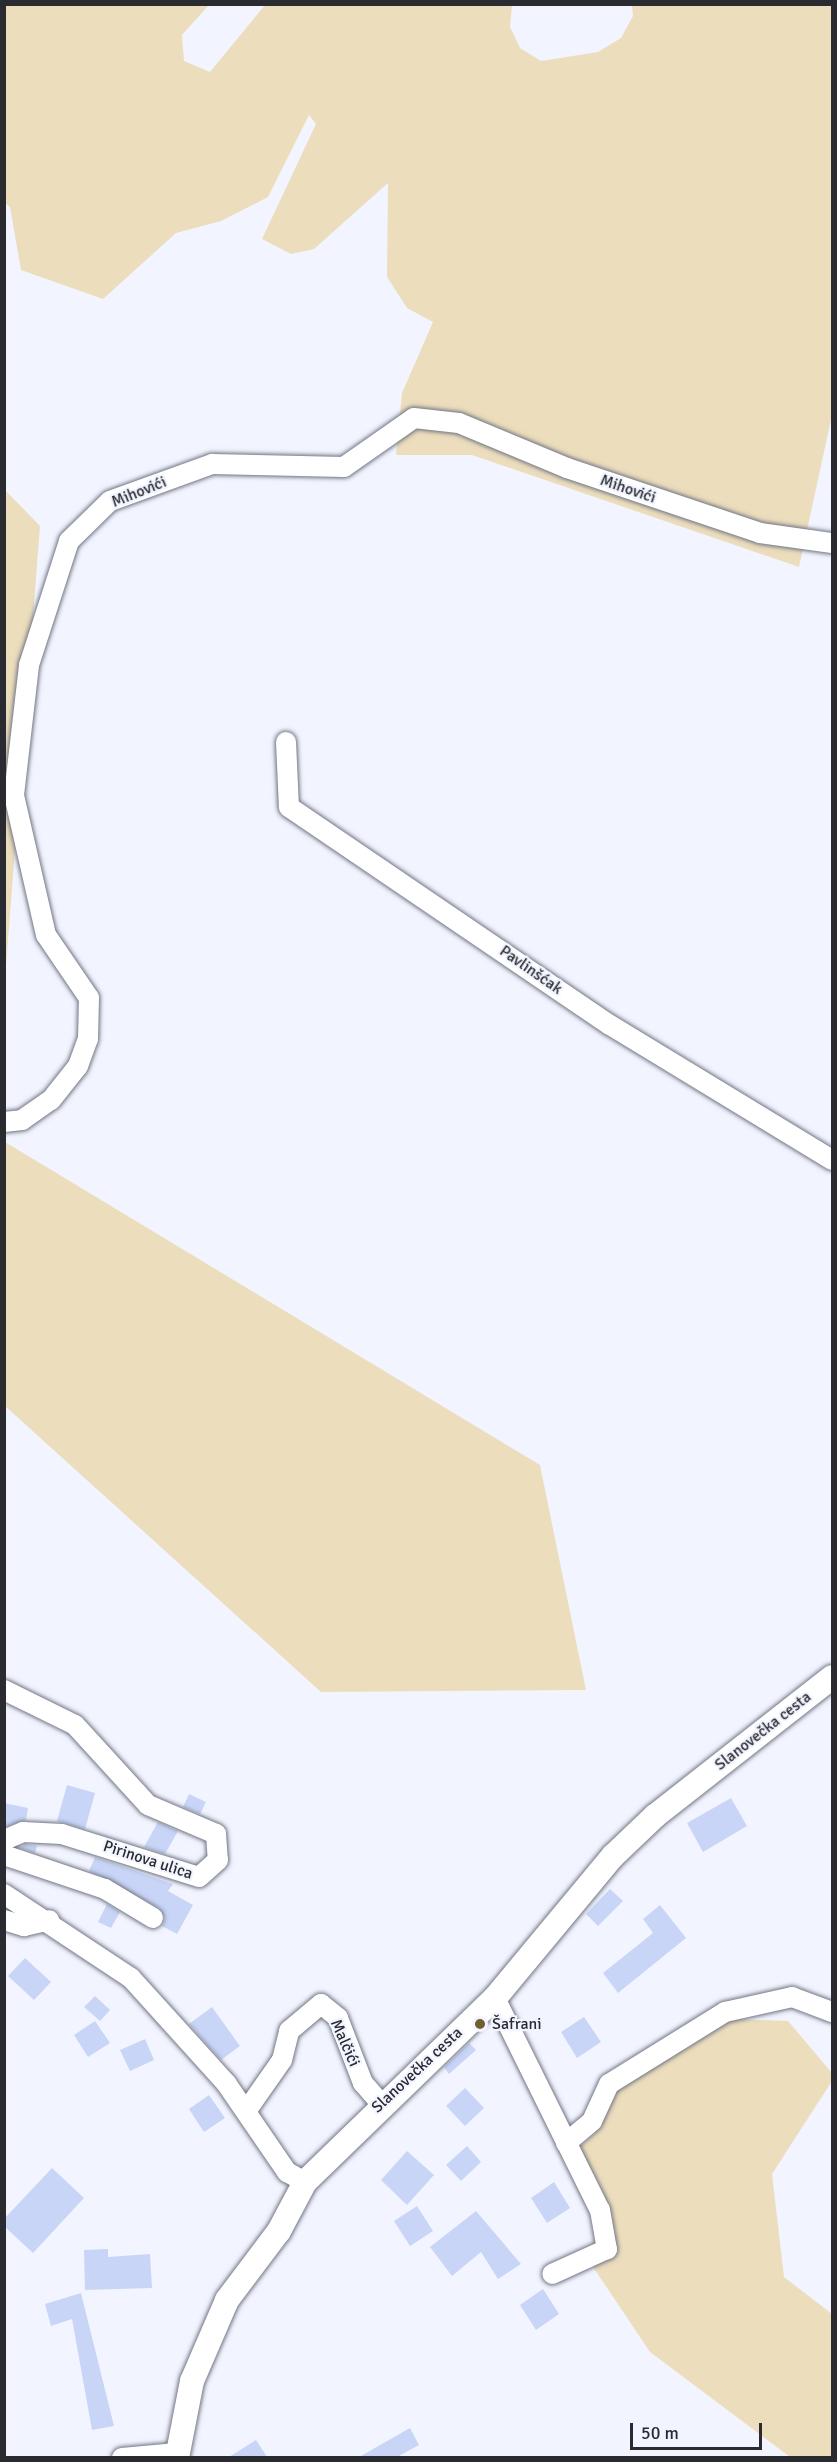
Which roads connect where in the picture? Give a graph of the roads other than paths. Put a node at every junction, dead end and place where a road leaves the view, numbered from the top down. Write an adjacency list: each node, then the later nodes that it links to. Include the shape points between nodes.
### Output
1 (832, 543): 3 (street, Mihovići, via 760,533 567,468 459,423 414,418 344,467 212,464 110,501 69,542 29,665 14,795 46,935 89,998 88,1039 78,1066 51,1100 22,1120)
2 (286, 742): 4 (street, Pavlinšćak, via 289,807 610,1025)
3 (4, 1122)
4 (832, 1160)
5 (832, 1677): 13 (street, Slanovečka cesta, via 614,1856)
6 (4, 1690): 7 (street, Pirinova ulica, via 75,1725 148,1805 216,1834 218,1860 199,1877 62,1834 23,1832)
7 (4, 1840)
8 (4, 1855): 10 (street, via 105,1889)
9 (4, 1894): 12 (street)
10 (153, 1918)
11 (4, 1920): 12 (street, via 24,1926)
12 (50, 1920): 16 (street, via 131,1978)
13 (495, 1998): 15 (street, Slanovečka cesta); 17 (street)
14 (832, 2012): 17 (street, via 792,1997 726,2012 609,2084 592,2121)
15 (381, 2104): 16 (street, Malčići, via 363,2083 338,2018 321,2004 289,2031 282,2060); 18 (street, Slanovečka cesta)
16 (247, 2110): 18 (street, via 267,2148 287,2172)
17 (566, 2143): 19 (street, via 600,2210 607,2249)
18 (306, 2182): 20 (street, Slanovečka cesta, via 279,2231 227,2300 192,2381)
19 (552, 2274)
20 (177, 2455): 21 (street)
21 (122, 2457)

